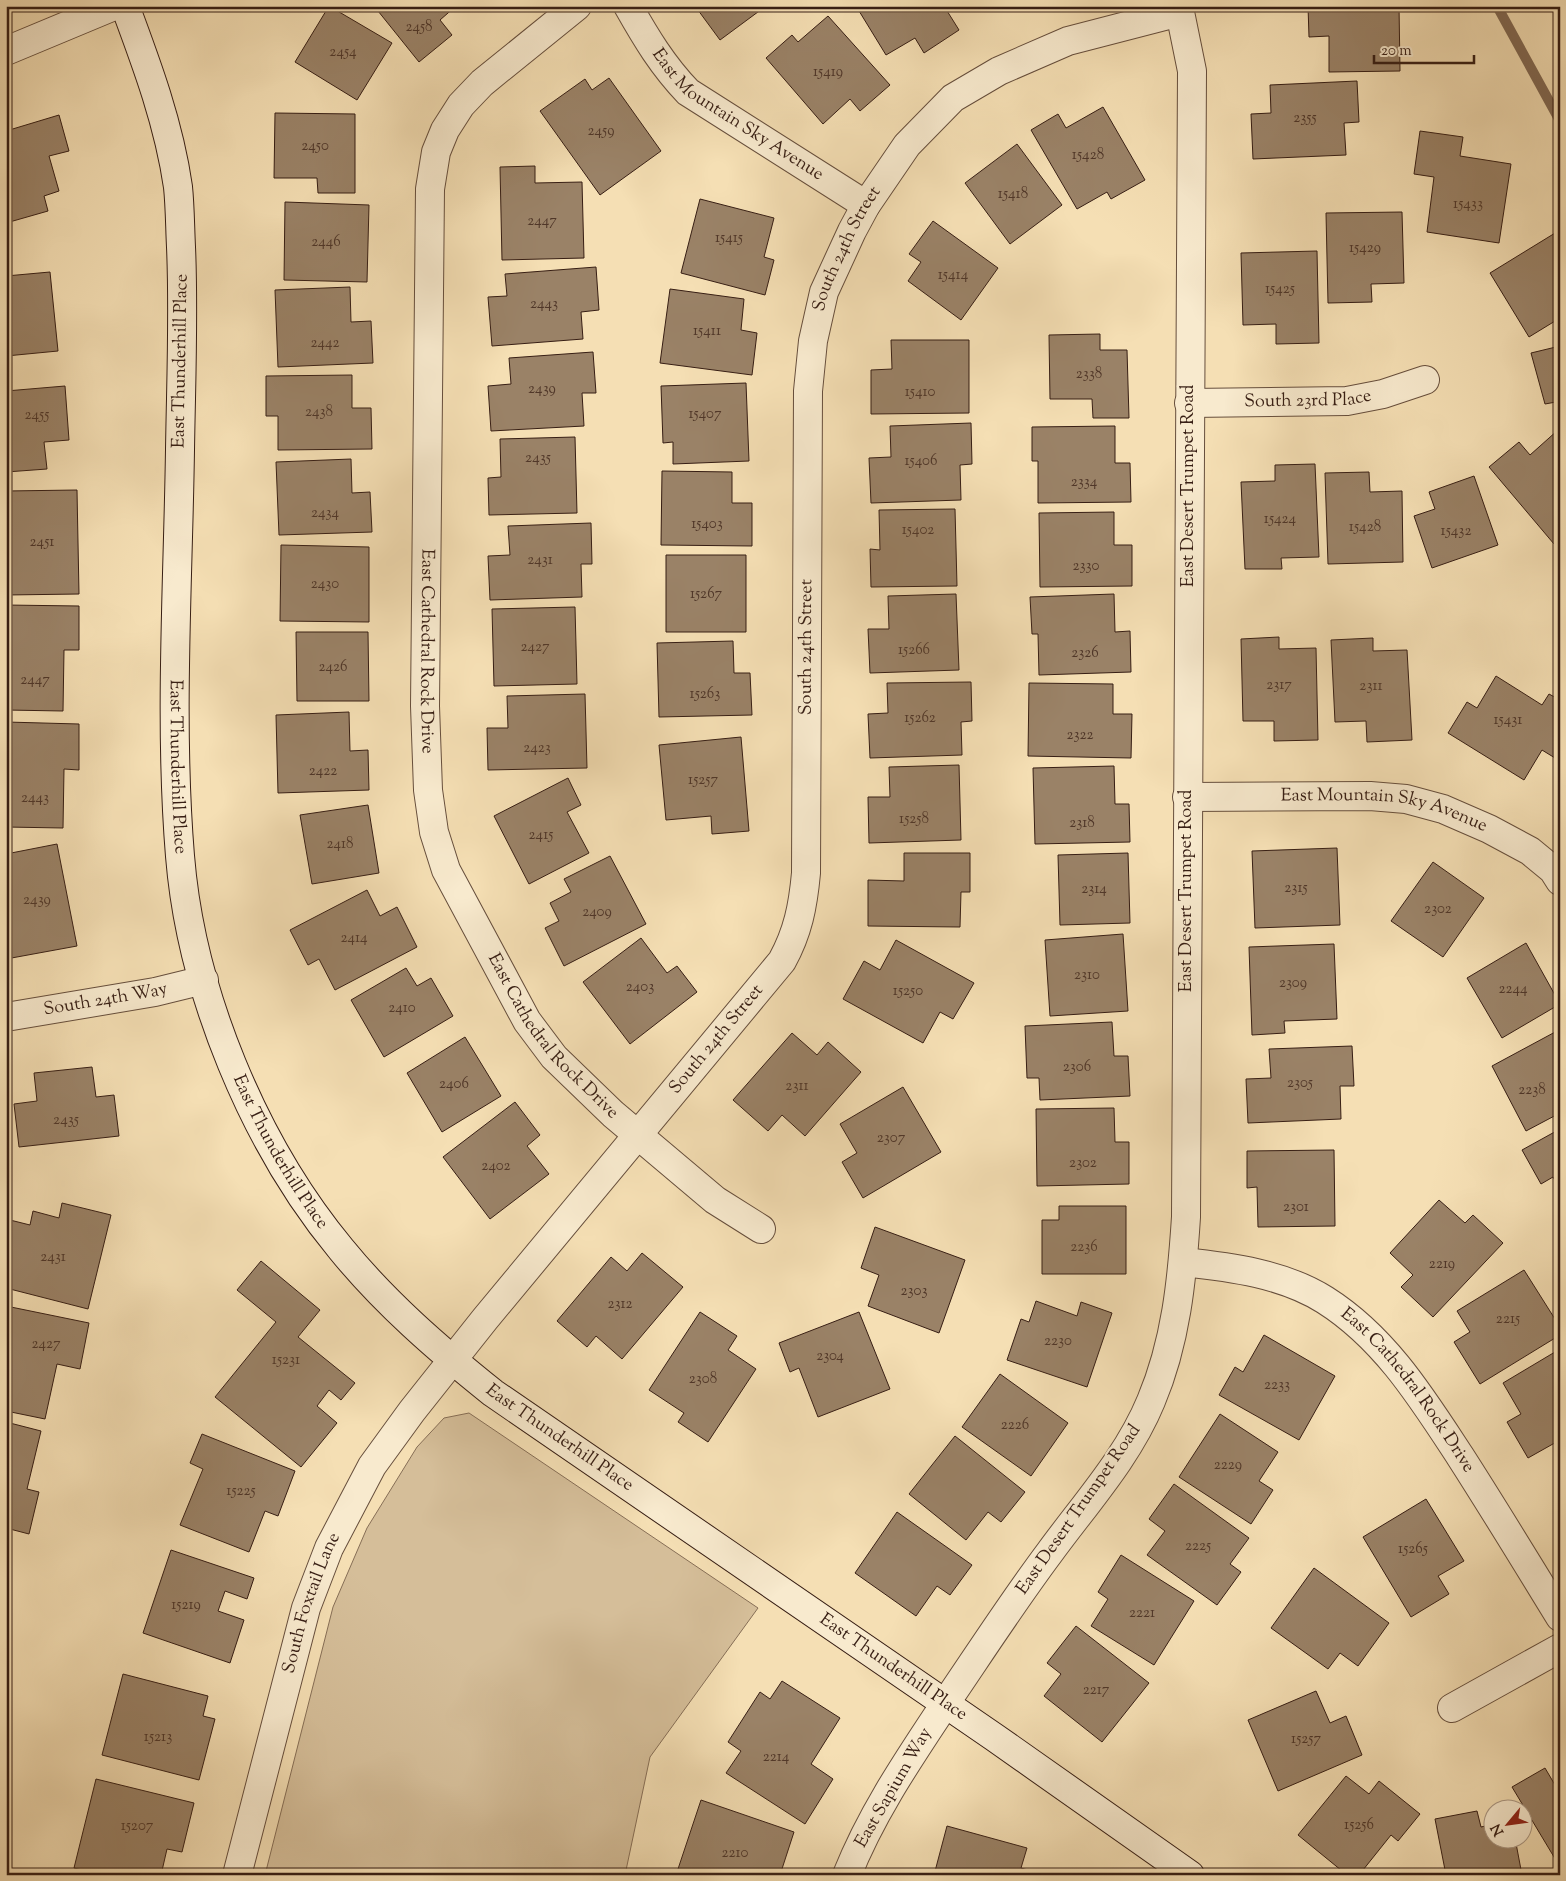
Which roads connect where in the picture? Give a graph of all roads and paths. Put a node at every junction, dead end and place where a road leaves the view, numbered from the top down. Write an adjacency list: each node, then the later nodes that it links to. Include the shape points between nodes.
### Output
1 (114, 6): 6 (street)
2 (125, 6): 12 (street, East Thunderhill Place, via 158,99 178,188 183,295 176,783 180,859 190,926)
3 (577, 6): 14 (street, East Cathedral Rock Drive, via 482,83 461,105 436,152 430,189 425,706 428,790 434,832 446,870 527,1021 554,1057)
4 (628, 6): 7 (street, East Mountain Sky Avenue, via 667,71 688,92)
5 (1180, 12): 7 (street, South 24th Street, via 1068,41 999,71 952,98 907,146); 9 (street, East Desert Trumpet Road, via 1192,71)
6 (6, 51)
7 (866, 205): 14 (street, South 24th Street, via 824,292 813,341 808,391 806,873 802,909 794,939 782,961)
8 (1425, 380): 9 (street, South 23rd Place, via 1384,394 1347,401)
9 (1189, 403): 10 (street, East Desert Trumpet Road)
10 (1187, 797): 11 (street, East Mountain Sky Avenue, via 1370,796 1406,799 1444,809 1489,829 1530,851); 16 (street, East Desert Trumpet Road)
11 (1557, 872)
12 (204, 980): 13 (street, South 24th Way, via 155,992); 17 (street, East Thunderhill Place, via 224,1042 247,1097 305,1200 367,1279)
13 (6, 1017)
14 (639, 1136): 15 (street, East Cathedral Rock Drive, via 715,1200); 17 (street, South 24th Street, via 546,1244)
15 (761, 1229)
16 (1184, 1262): 18 (street, East Cathedral Rock Drive, via 1253,1273 1293,1285 1324,1299 1356,1321 1384,1348 1410,1381); 20 (street, East Desert Trumpet Road, via 1171,1344 1151,1402 1132,1440 1042,1562)
17 (453, 1361): 20 (street, East Thunderhill Place, via 539,1426); 22 (street, South Foxtail Lane, via 372,1466 329,1548 306,1608)
18 (1560, 1617)
19 (1560, 1648): 21 (street)
20 (946, 1704): 23 (street, East Sapium Way, via 880,1807); 24 (street, East Thunderhill Place)
21 (1452, 1708)
22 (237, 1875)
23 (847, 1875)
24 (1190, 1875)

